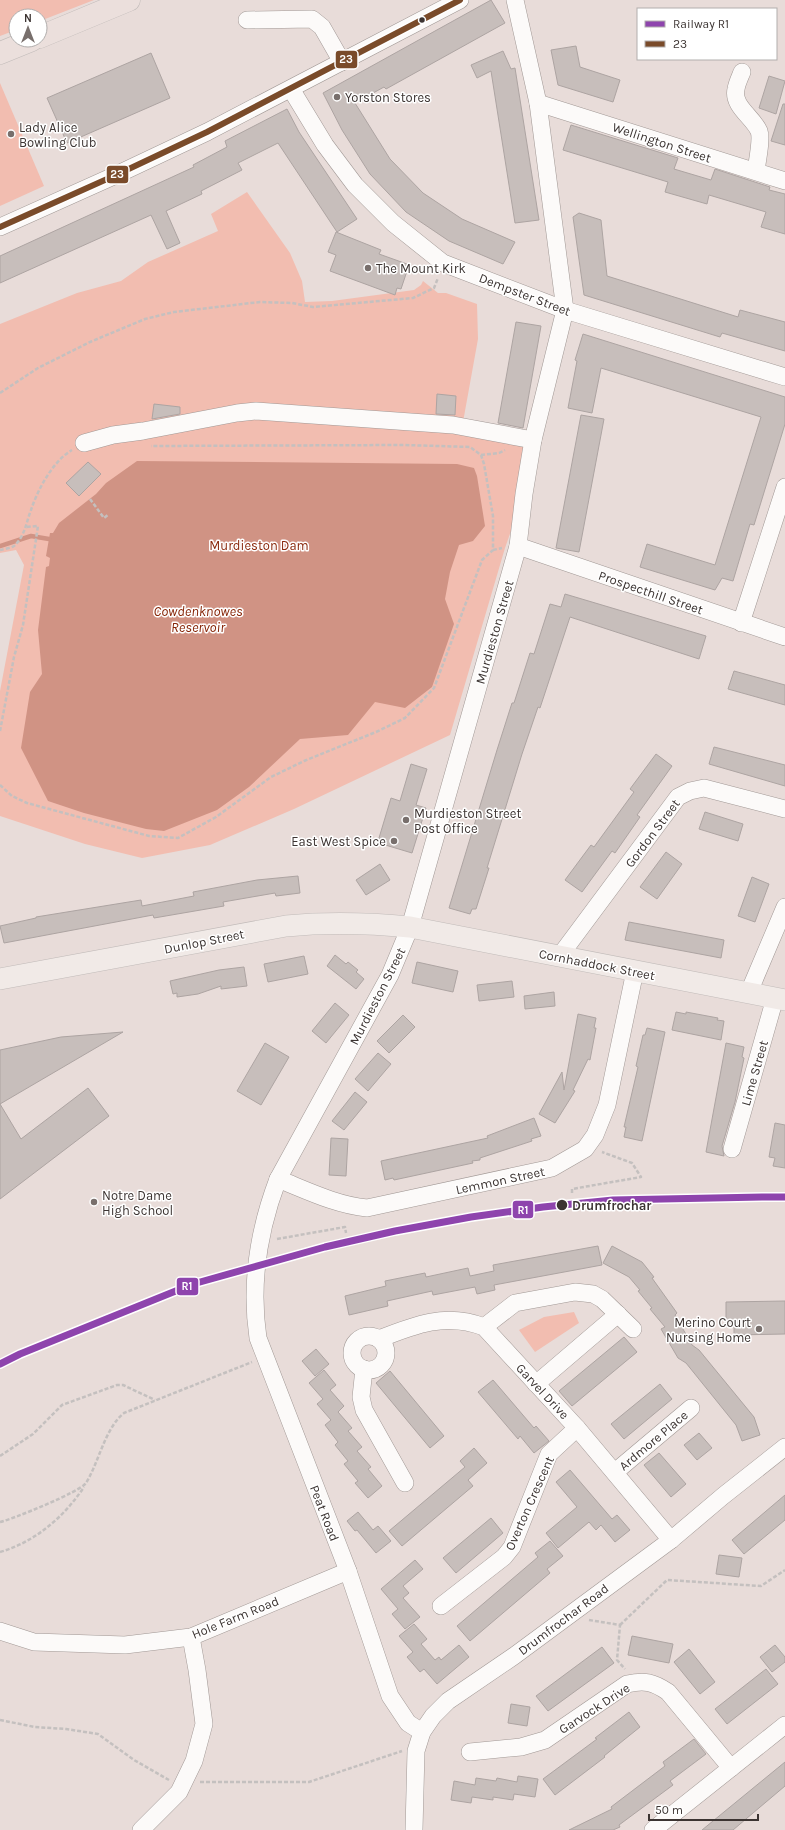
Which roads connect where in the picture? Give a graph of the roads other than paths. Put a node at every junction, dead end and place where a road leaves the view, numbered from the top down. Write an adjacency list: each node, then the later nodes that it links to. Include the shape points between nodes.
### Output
1 (129, 0): 5 (highway)
2 (460, 0): 8 (street)
3 (515, 0): 11 (street, Murdieston Street)
4 (247, 20): 8 (street, via 312,19 322,27)
5 (48, 34)
6 (12, 48): 7 (highway)
7 (0, 53)
8 (342, 62): 10 (street)
9 (742, 72): 12 (street, via 735,95 736,102 753,120 760,133)
10 (291, 89): 14 (street, via 116,175); 15 (street, Dempster Street, via 325,145 355,185 393,223 443,263)
11 (538, 103): 12 (street, Wellington Street); 15 (street, Murdieston Street)
12 (756, 171): 13 (street, Wellington Street)
13 (785, 181)
14 (0, 227)
15 (565, 310): 16 (street, Dempster Street); 17 (street, Murdieston Street)
16 (785, 377)
17 (533, 440): 18 (street, via 453,425 256,412 237,413 113,435); 20 (street, Murdieston Street)
18 (84, 443)
19 (785, 487): 21 (street)
20 (518, 546): 21 (street, Prospecthill Street); 25 (street, Murdieston Street)
21 (741, 623): 22 (street, Prospecthill Street)
22 (785, 637)
23 (785, 809): 26 (street, Gordon Street, via 704,788 678,797)
24 (785, 907): 29 (street)
25 (410, 927): 26 (main road, Cornhaddock Street); 28 (main road, Dunlop Street, via 327,922 286,926); 32 (street, Murdieston Street, via 390,975)
26 (559, 957): 27 (main road, Cornhaddock Street)
27 (635, 971): 29 (main road, Cornhaddock Street); 32 (street, Lemmon Street, via 607,1105 596,1135 585,1149 552,1168 367,1208 317,1195)
28 (0, 979)
29 (749, 992): 30 (main road, Cornhaddock Street)
30 (780, 999): 31 (street, Lime Street)
31 (732, 1149)
32 (278, 1179): 33 (street, Murdieston Street, via 261,1235)
33 (256, 1282): 46 (street, Peat Road, via 255,1317 258,1338)
34 (618, 1314): 35 (street, via 602,1298 575,1292 515,1303); 36 (street); 39 (street)
35 (484, 1327): 37 (street, Garvel Drive, via 456,1319 431,1321); 39 (street, Garvel Drive)
36 (633, 1329)
37 (379, 1339): 38 (street, via 386,1351 384,1361 374,1369); 38 (street, via 365,1337 354,1346 354,1360)
38 (364, 1369): 44 (street, via 361,1397 364,1410)
39 (536, 1384): 41 (street, Garvel Drive)
40 (691, 1408): 43 (street, Ardmore Place)
41 (577, 1428): 43 (street, Garvel Drive); 47 (street, Overton Crescent, via 549,1454 512,1547 504,1557)
42 (785, 1447): 45 (street, Drumfrochar Road)
43 (615, 1472): 45 (street, Garvel Drive)
44 (405, 1483)
45 (671, 1540): 51 (street, Drumfrochar Road, via 514,1656 448,1701)
46 (348, 1572): 49 (street, Hole Farm Road); 51 (street, Peat Road, via 390,1696 408,1723)
47 (441, 1606)
48 (0, 1631): 49 (street, Hole Farm Road, via 34,1642 118,1645)
49 (191, 1636): 54 (street, via 204,1724 194,1761 179,1792)
50 (785, 1725): 53 (street)
51 (422, 1732): 55 (street, Drumfrochar Road, via 416,1751)
52 (470, 1752): 53 (street, Garvock Drive, via 521,1747 545,1740 628,1684 641,1681 657,1684 668,1692)
53 (731, 1768): 56 (street)
54 (141, 1830)
55 (414, 1830)
56 (653, 1830)

